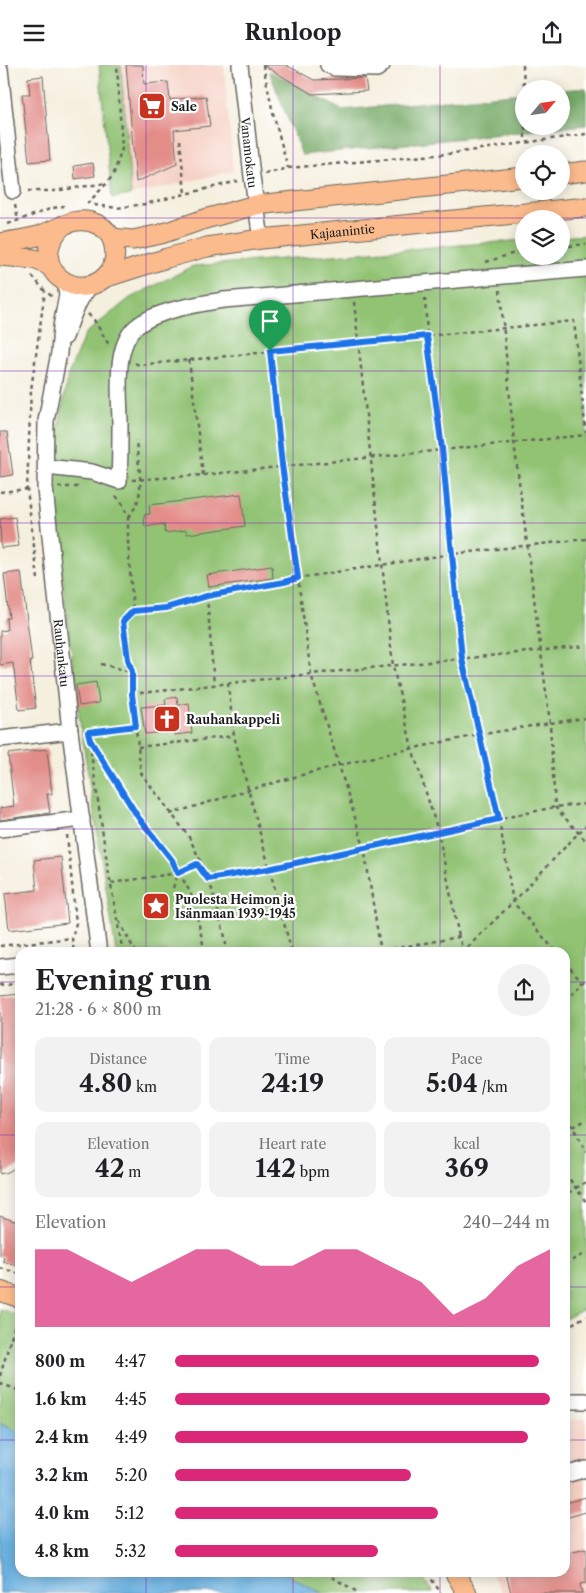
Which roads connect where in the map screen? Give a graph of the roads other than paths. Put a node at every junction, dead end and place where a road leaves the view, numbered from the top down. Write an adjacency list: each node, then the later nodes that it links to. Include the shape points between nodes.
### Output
1 (240, 65): 9 (street, Vanamokatu)
2 (328, 65): 3 (street, via 377,69)
3 (382, 65)
4 (0, 69): 8 (street)
5 (586, 171): 6 (main road)
6 (570, 172)
7 (515, 178): 9 (main road)
8 (13, 191)
9 (256, 205): 12 (main road, via 160,234 133,240); 13 (street, Vanamokatu)
10 (586, 207): 13 (main road, Kajaanintie)
11 (63, 225): 12 (main road, via 76,220 90,221 103,227); 14 (main road, via 39,235); 16 (main road, via 53,235 48,247)
12 (112, 238): 18 (main road, via 115,249 111,270)
13 (261, 239): 18 (main road, Kajaanintie, via 207,247)
14 (0, 243)
15 (0, 256): 16 (main road, via 34,259)
16 (50, 266): 19 (main road)
17 (586, 269): 21 (street, via 215,301 190,305 148,320 127,338 121,357 118,481 92,472)
18 (98, 282): 19 (main road, via 78,287); 20 (street, Rauhankatu, via 85,291 79,301)
19 (65, 283): 20 (street, Rauhankatu, via 67,295)
20 (60, 353): 21 (street, Rauhankatu, via 46,421)
21 (46, 467): 22 (street, Rauhankatu)
22 (70, 731): 23 (street); 24 (street, Rauhankatu)
23 (0, 739)
24 (82, 819): 25 (street); 26 (street, Rauhankatu)
25 (0, 829)
26 (98, 947)
27 (15, 966): 28 (street)
28 (0, 967)
29 (0, 1291): 30 (main road)
30 (15, 1296)
31 (570, 1401): 32 (street)
32 (586, 1403)
33 (586, 1469): 34 (street)
34 (570, 1474)
35 (457, 1577): 36 (main road)
36 (467, 1593)

